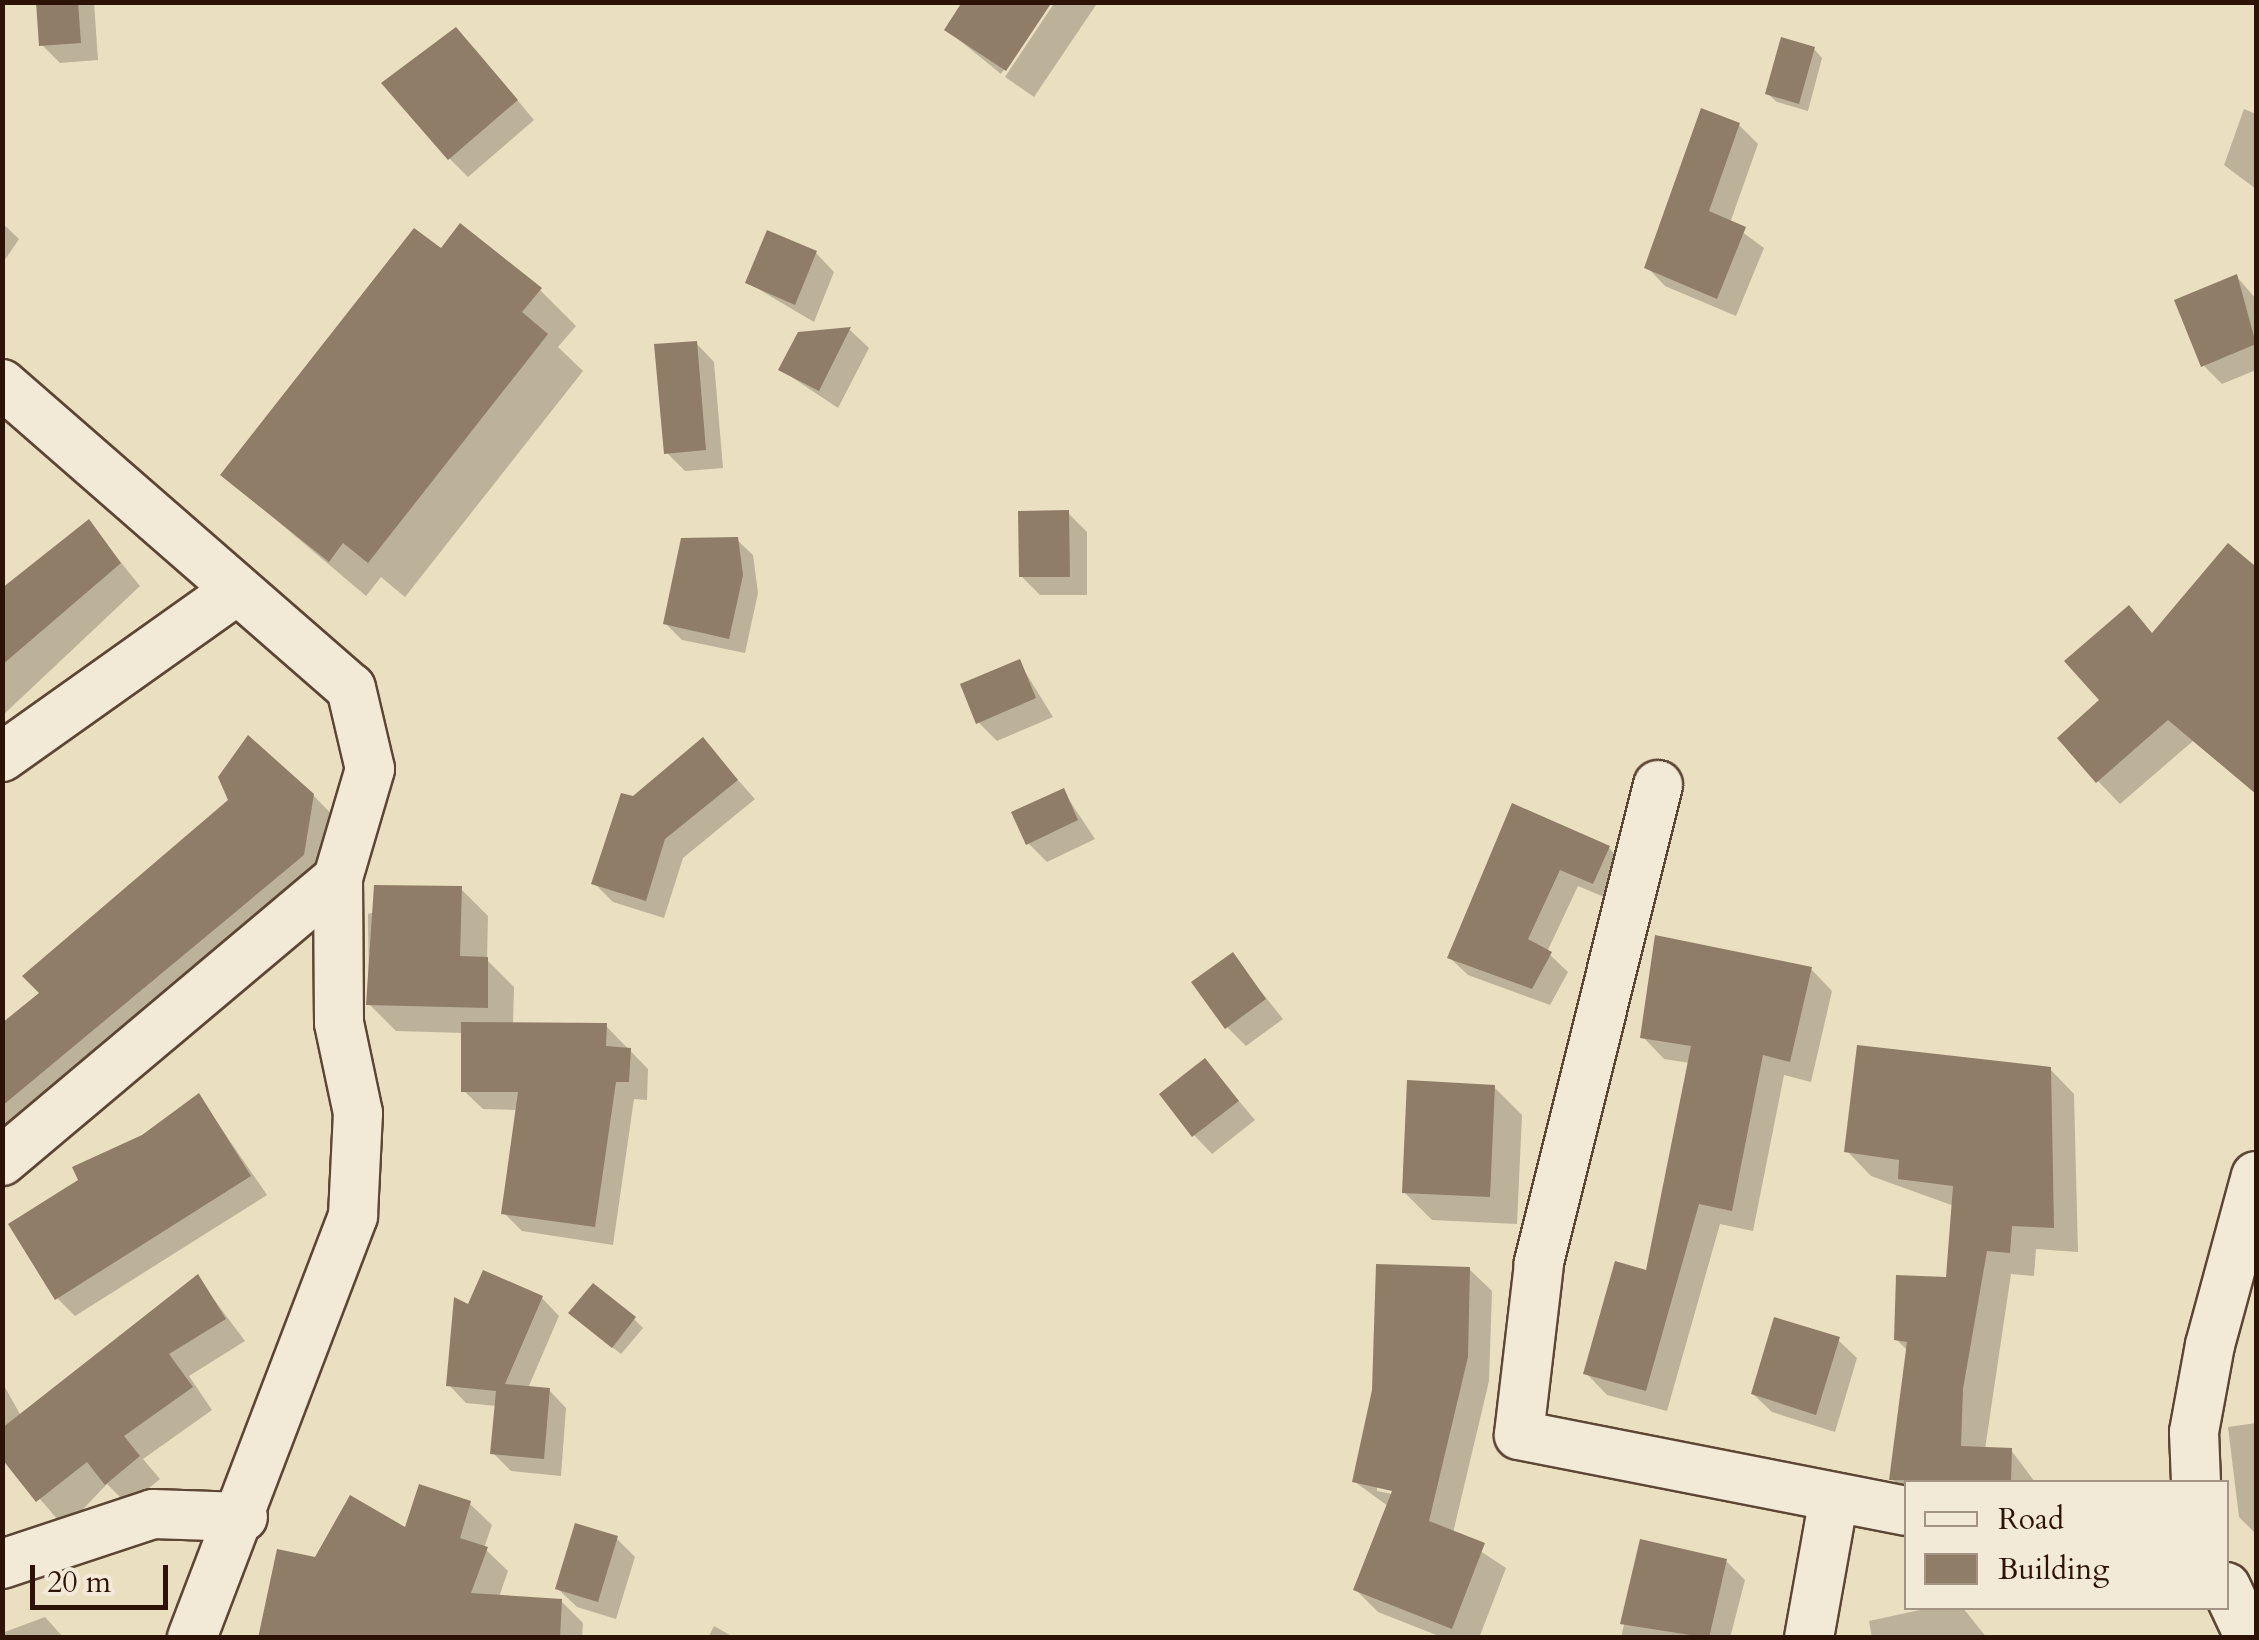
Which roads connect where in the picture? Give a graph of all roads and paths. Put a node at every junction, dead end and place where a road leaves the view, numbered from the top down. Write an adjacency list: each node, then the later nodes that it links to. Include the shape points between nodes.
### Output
1 (2, 384): 2 (street, via 130,489)
2 (234, 593): 3 (street); 5 (street, via 351,688 370,768)
3 (2, 757)
4 (1658, 785): 9 (street, via 1539,1264 1520,1434)
5 (338, 878): 6 (street); 11 (street, via 339,1023 358,1113 353,1216)
6 (2, 1160)
7 (2256, 1176): 8 (street, via 2210,1345 2194,1432)
8 (2196, 1480)
9 (1834, 1498): 10 (street); 14 (street)
10 (1904, 1511)
11 (243, 1516): 12 (street, via 153,1514); 13 (street)
12 (2, 1564)
13 (192, 1638)
14 (1808, 1638)

